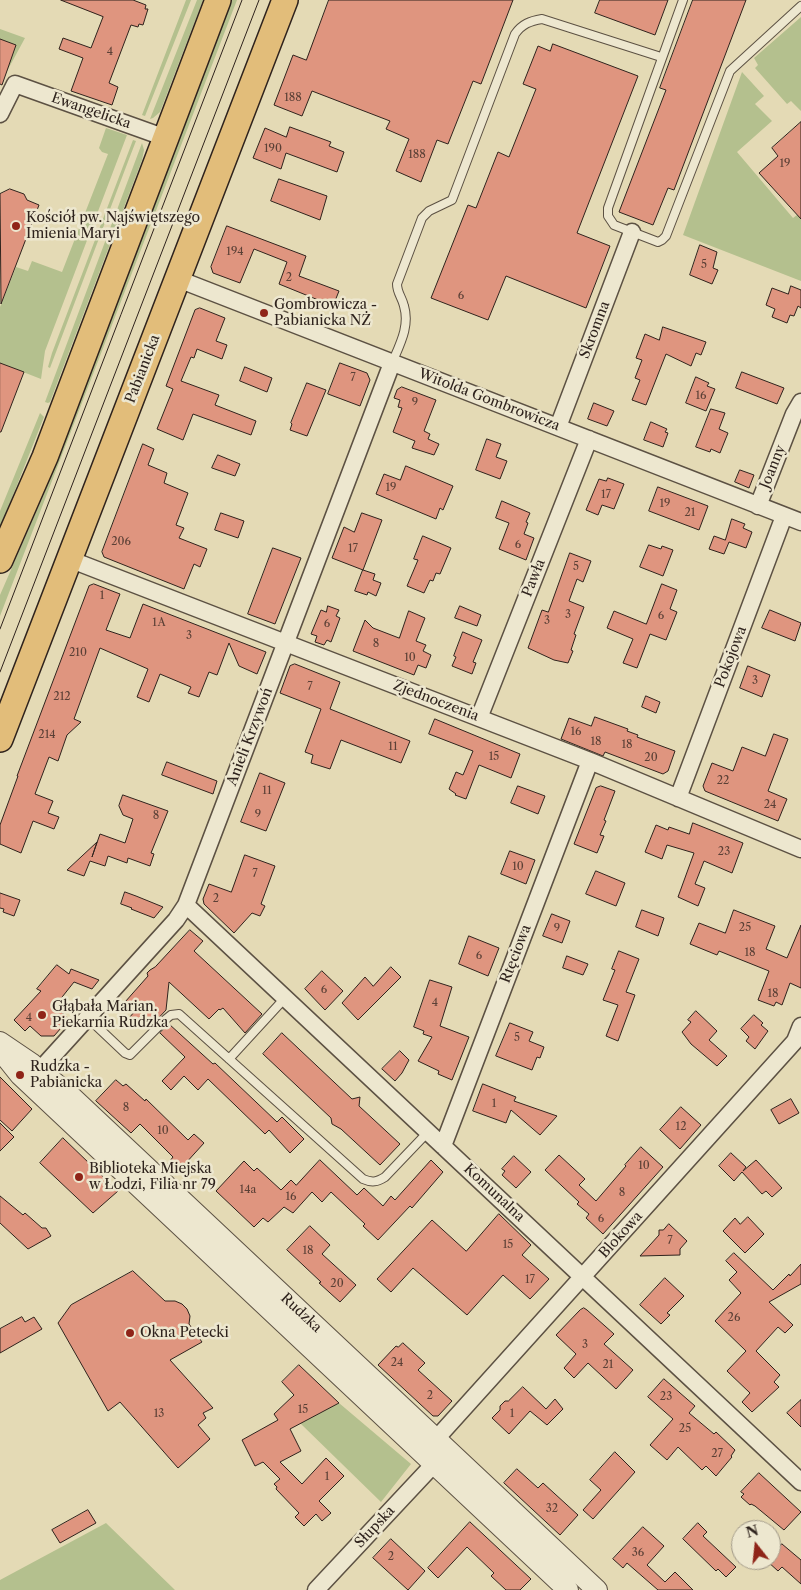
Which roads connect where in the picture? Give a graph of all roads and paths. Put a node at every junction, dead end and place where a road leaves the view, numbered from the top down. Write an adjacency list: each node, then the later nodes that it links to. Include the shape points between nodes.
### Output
1 (218, 0): 7 (main road)
2 (285, 0): 9 (main road, Pabianicka)
3 (683, 0): 5 (lane)
4 (801, 6): 8 (lane, via 730,71 666,236 658,242)
5 (662, 57): 8 (lane, via 608,208 608,216 614,225); 10 (lane, via 542,19 530,21 519,28 452,200 422,218 403,267 397,291 404,303 406,330)
6 (0, 114): 7 (street, Ewangelicka, via 15,84)
7 (166, 138): 18 (main road, via 45,457)
8 (632, 232): 12 (street, Skromna)
9 (178, 279): 10 (street, Witolda Gombrowicza); 17 (main road, Pabianicka)
10 (392, 363): 12 (street, Witolda Gombrowicza); 19 (street, Anieli Krzywoń)
11 (801, 402): 14 (street, Joanny)
12 (558, 427): 13 (street, Witolda Gombrowicza)
13 (590, 439): 14 (street, Witolda Gombrowicza); 20 (street, Pawła)
14 (758, 506): 15 (street, Witolda Gombrowicza)
15 (784, 516): 16 (street, Witolda Gombrowicza); 23 (street, Pokojowa)
16 (801, 522)
17 (69, 558): 19 (street, Zjednoczenia); 21 (main road, Pabianicka)
18 (0, 560)
19 (286, 643): 20 (street, Zjednoczenia); 25 (street, Anieli Krzywoń)
20 (479, 718): 22 (street, Zjednoczenia)
21 (0, 738)
22 (590, 761): 23 (street, Zjednoczenia); 34 (street, Rtęciowa)
23 (678, 798): 24 (street, Zjednoczenia)
24 (801, 849)
25 (186, 905): 26 (street, Komunalna); 27 (street, Anieli Krzywoń)
26 (285, 998): 31 (lane); 33 (street, Komunalna)
27 (88, 1018): 31 (lane, via 130,1055 166,1019 179,1014); 32 (street, Anieli Krzywoń)
28 (799, 1040): 35 (street, Blokowa)
29 (0, 1042): 32 (street, Rudzka)
30 (0, 1050): 37 (street, Rudzka, via 20,1075)
31 (229, 1059): 33 (lane, via 363,1179 372,1182 385,1177)
32 (40, 1070): 36 (street, Rudzka)
33 (428, 1132): 34 (street, Komunalna)
34 (443, 1146): 35 (street, Komunalna)
35 (583, 1277): 36 (street, Blokowa); 38 (street, Komunalna)
36 (436, 1439): 37 (street); 41 (street, Rudzka)
37 (434, 1464): 39 (street, Słupska); 40 (street, Rudzka)
38 (801, 1482)
39 (316, 1590)
40 (568, 1590)
41 (596, 1590)

